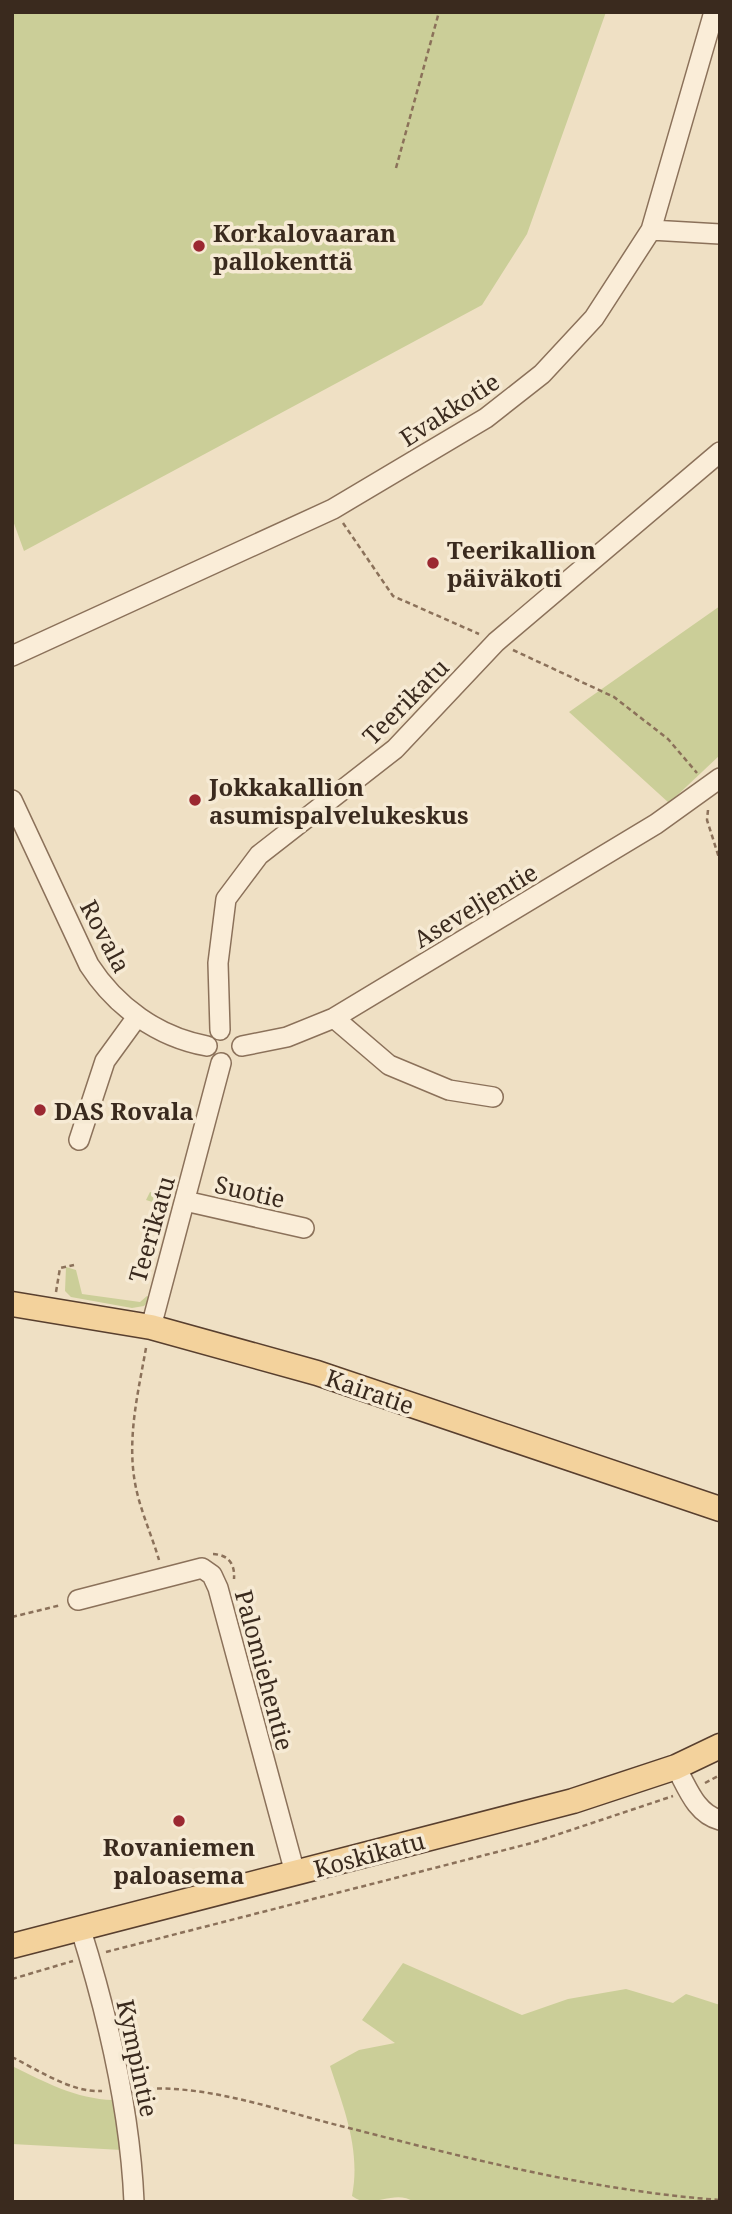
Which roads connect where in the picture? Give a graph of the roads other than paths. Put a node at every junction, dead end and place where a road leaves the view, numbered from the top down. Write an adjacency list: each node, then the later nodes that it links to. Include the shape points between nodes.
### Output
1 (714, 12): 2 (street, Evakkotie)
2 (650, 230): 3 (street); 5 (street, Evakkotie, via 594,318 542,374 486,418 333,509)
3 (720, 234)
4 (720, 452): 10 (street, Teerikatu, via 496,642 394,749 259,855 226,899 218,963)
5 (12, 656)
6 (710, 778): 9 (street, Aseveljentie, via 656,824)
7 (12, 800): 8 (street, Rovala, via 89,965 103,987)
8 (137, 1017): 11 (street, Rovala); 15 (street, via 105,1061)
9 (334, 1018): 12 (street, Aseveljentie, via 287,1037); 14 (street, via 389,1065 449,1090)
10 (220, 1030): 11 (street); 12 (street, via 235,1032)
11 (207, 1046): 13 (street, via 209,1055)
12 (242, 1046): 13 (street, via 236,1060)
13 (220, 1063): 16 (street, Teerikatu)
14 (493, 1097)
15 (79, 1140)
16 (185, 1201): 17 (street, Suotie); 19 (street, Teerikatu)
17 (304, 1228)
18 (12, 1304): 19 (main road, Kairatie)
19 (150, 1327): 20 (main road, Kairatie, via 317,1373)
20 (720, 1509)
21 (78, 1600): 25 (street, Palomiehentie, via 202,1568 212,1574)
22 (720, 1746): 23 (main road, Koskikatu)
23 (676, 1767): 24 (street, via 705,1813); 25 (main road, Koskikatu, via 573,1801)
24 (720, 1820)
25 (295, 1873): 26 (main road, Koskikatu)
26 (80, 1927): 27 (main road, Koskikatu); 28 (street, Kympintie, via 122,2090)
27 (12, 1945)
28 (134, 2202)

